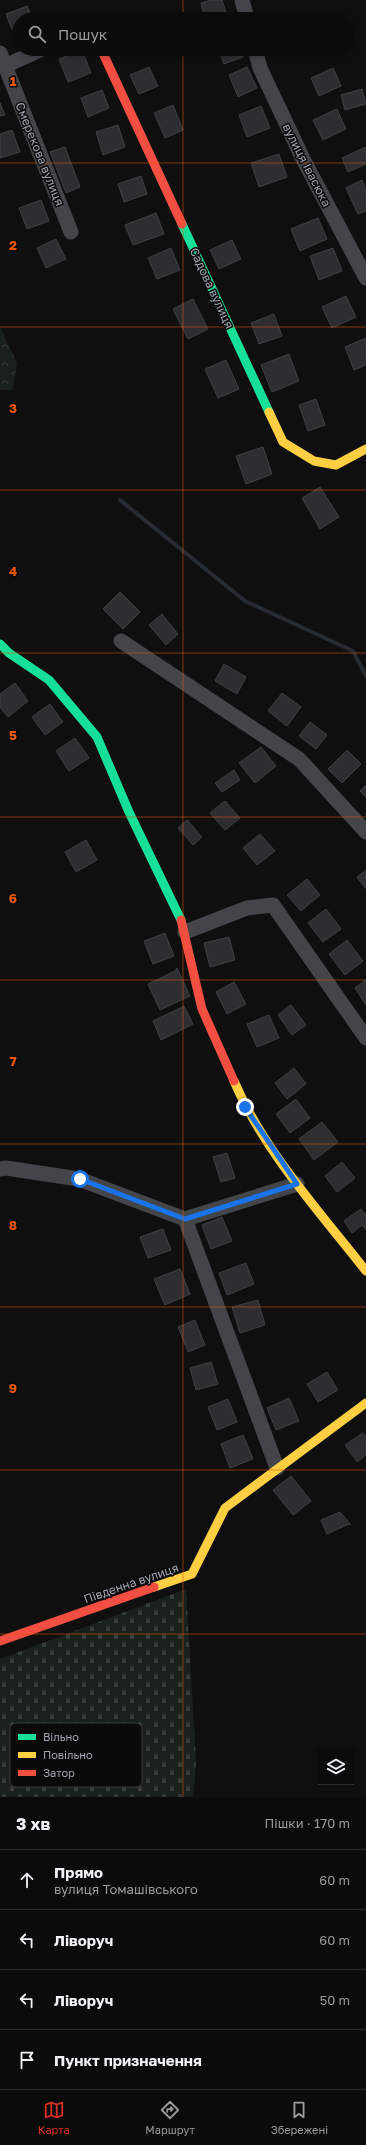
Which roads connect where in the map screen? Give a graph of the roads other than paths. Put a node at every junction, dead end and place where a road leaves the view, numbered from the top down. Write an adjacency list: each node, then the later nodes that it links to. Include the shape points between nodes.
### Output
1 (242, 0): 2 (street)
2 (245, 12)
3 (17, 56): 6 (street)
4 (104, 56): 9 (street, Садова вулиця, via 283,442 314,461 336,466)
5 (257, 56): 8 (street, вулиця Івасюка, via 260,68 303,159)
6 (2, 60): 7 (street, Смерекова вулиця)
7 (71, 232)
8 (366, 278)
9 (366, 449)
10 (120, 641): 12 (street, via 299,759)
11 (0, 644): 13 (street, via 9,654 49,680 97,736 129,812 181,919)
12 (366, 832)
13 (184, 932): 14 (street, via 247,908 273,905); 16 (street, via 202,1009 245,1107)
14 (365, 1036)
15 (0, 1169): 17 (street, via 80,1179)
16 (297, 1184): 17 (street); 18 (street)
17 (185, 1219): 20 (street)
18 (366, 1271)
19 (366, 1403): 20 (street, Південна вулиця)
20 (278, 1468): 21 (street, Південна вулиця, via 226,1508 192,1574)
21 (0, 1640)

